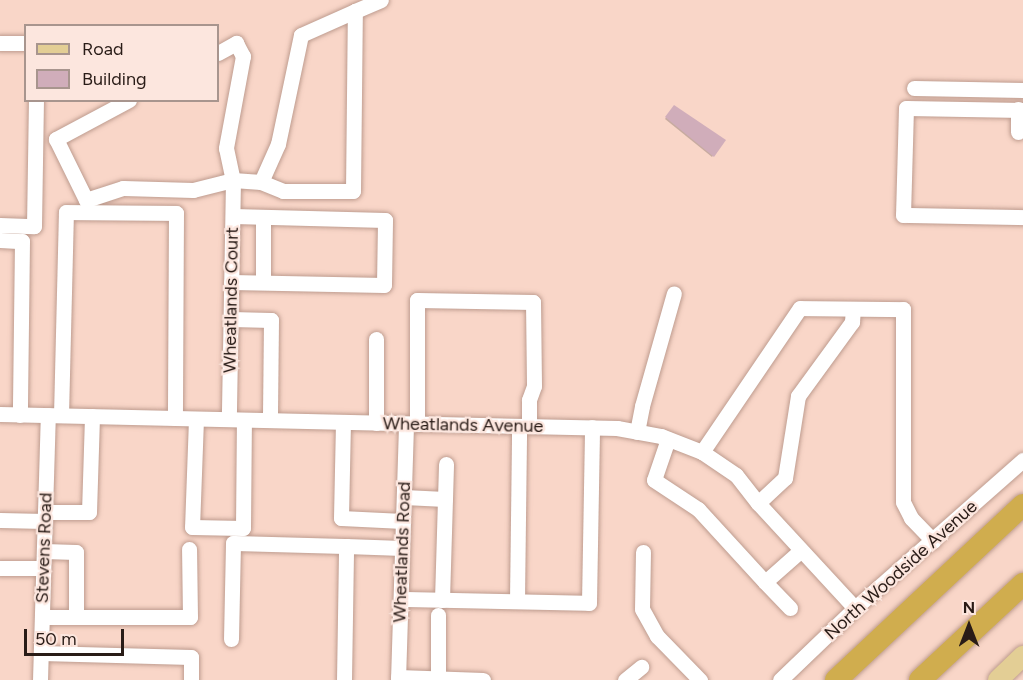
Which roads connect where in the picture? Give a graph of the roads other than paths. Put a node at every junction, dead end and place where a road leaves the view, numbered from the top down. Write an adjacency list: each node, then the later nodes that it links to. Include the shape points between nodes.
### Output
1 (381, 0): 2 (street)
2 (355, 11): 13 (street, via 301,35 279,144); 13 (street, via 353,191 283,191)
3 (0, 42): 4 (street)
4 (24, 43)
5 (219, 52): 12 (street, Wheatlands Court, via 236,44 243,56 226,148)
6 (914, 88): 7 (street)
7 (1023, 90)
8 (36, 102): 17 (street, via 34,226)
9 (125, 102): 12 (street, via 56,139 86,200 123,188 193,190)
10 (1021, 110): 11 (street); 16 (street, via 906,108 903,215)
11 (1018, 132)
12 (233, 180): 13 (street); 14 (street, Wheatlands Court)
13 (261, 182)
14 (233, 216): 15 (street); 19 (street, Wheatlands Court)
15 (263, 217): 20 (street); 20 (street, via 385,220 385,274 384,285)
16 (1023, 218)
17 (0, 225)
18 (0, 240): 26 (street, via 22,241)
19 (231, 282): 20 (street); 23 (street, Wheatlands Court)
20 (263, 282)
21 (674, 293): 38 (street)
22 (853, 309): 40 (street, via 800,308); 45 (street, via 852,322 798,396 785,478); 50 (street, via 903,309 903,502 911,518)
23 (231, 318): 31 (street, Wheatlands Court); 32 (street, via 271,320)
24 (376, 339): 34 (street)
25 (0, 414): 26 (street, Wheatlands Avenue)
26 (20, 415): 27 (street, Wheatlands Avenue)
27 (55, 415): 28 (street, Wheatlands Avenue); 29 (street, Stevens Road, via 66,212 176,213); 47 (street, Stevens Road)
28 (92, 416): 29 (street, Wheatlands Avenue); 47 (street, via 89,512)
29 (175, 418): 30 (street, Wheatlands Avenue)
30 (196, 419): 31 (street, Wheatlands Avenue); 31 (street, Wheatlands Court, via 192,527 243,528)
31 (236, 420): 32 (street, Wheatlands Avenue)
32 (270, 420): 33 (street, Wheatlands Avenue)
33 (344, 422): 34 (street, Wheatlands Avenue); 49 (street, via 341,518)
34 (376, 423): 35 (street, Wheatlands Avenue)
35 (411, 424): 36 (street, Wheatlands Avenue); 36 (street, Wheatlands Road, via 417,300 532,302 534,386); 43 (street, Wheatlands Road)
36 (524, 426): 37 (street, Wheatlands Avenue); 63 (street)
37 (592, 427): 38 (street, Wheatlands Avenue); 63 (street, via 589,603)
38 (637, 432): 39 (street, Wheatlands Avenue)
39 (668, 439): 40 (street, Wheatlands Avenue); 59 (street, via 654,480 698,508)
40 (702, 452): 45 (street, Wheatlands Avenue, via 736,475)
41 (1023, 460): 50 (street, North Woodside Avenue)
42 (446, 464): 44 (street)
43 (404, 496): 44 (street); 49 (street, Wheatlands Road)
44 (445, 499): 62 (street)
45 (758, 503): 55 (street, Wheatlands Avenue)
46 (1023, 506): 82 (highway)
47 (45, 516): 48 (street); 54 (street, Stevens Road)
48 (0, 520)
49 (403, 521): 52 (street, Wheatlands Road)
50 (933, 541): 65 (street, North Woodside Avenue)
51 (346, 546): 52 (street); 69 (street, via 233,543); 77 (street)
52 (402, 548): 61 (street, Wheatlands Road)
53 (189, 549): 68 (street, via 190,617)
54 (44, 550): 58 (street, Stevens Road); 68 (street, via 76,552)
55 (800, 550): 59 (street); 65 (street, Wheatlands Avenue)
56 (643, 552): 80 (street, via 642,609 657,636)
57 (0, 567): 58 (street)
58 (44, 568): 67 (street, Stevens Road)
59 (765, 582): 64 (street)
60 (1023, 584): 83 (highway)
61 (401, 599): 62 (street); 73 (street, Wheatlands Road)
62 (442, 600): 63 (street)
63 (518, 601)
64 (790, 608)
65 (855, 608): 81 (street, North Woodside Avenue)
66 (438, 615): 74 (street)
67 (42, 616): 68 (street); 70 (street, Stevens Road)
68 (76, 617)
69 (231, 639)
70 (41, 653): 75 (street, Stevens Road); 76 (street, via 191,657)
71 (1023, 656): 84 (main road)
72 (641, 667): 79 (street)
73 (398, 679): 74 (street)
74 (438, 679): 78 (street)
75 (40, 680)
76 (191, 680)
77 (344, 680)
78 (483, 680)
79 (625, 680)
80 (700, 680)
81 (780, 680)
82 (836, 680)
83 (920, 680)
84 (998, 680)

